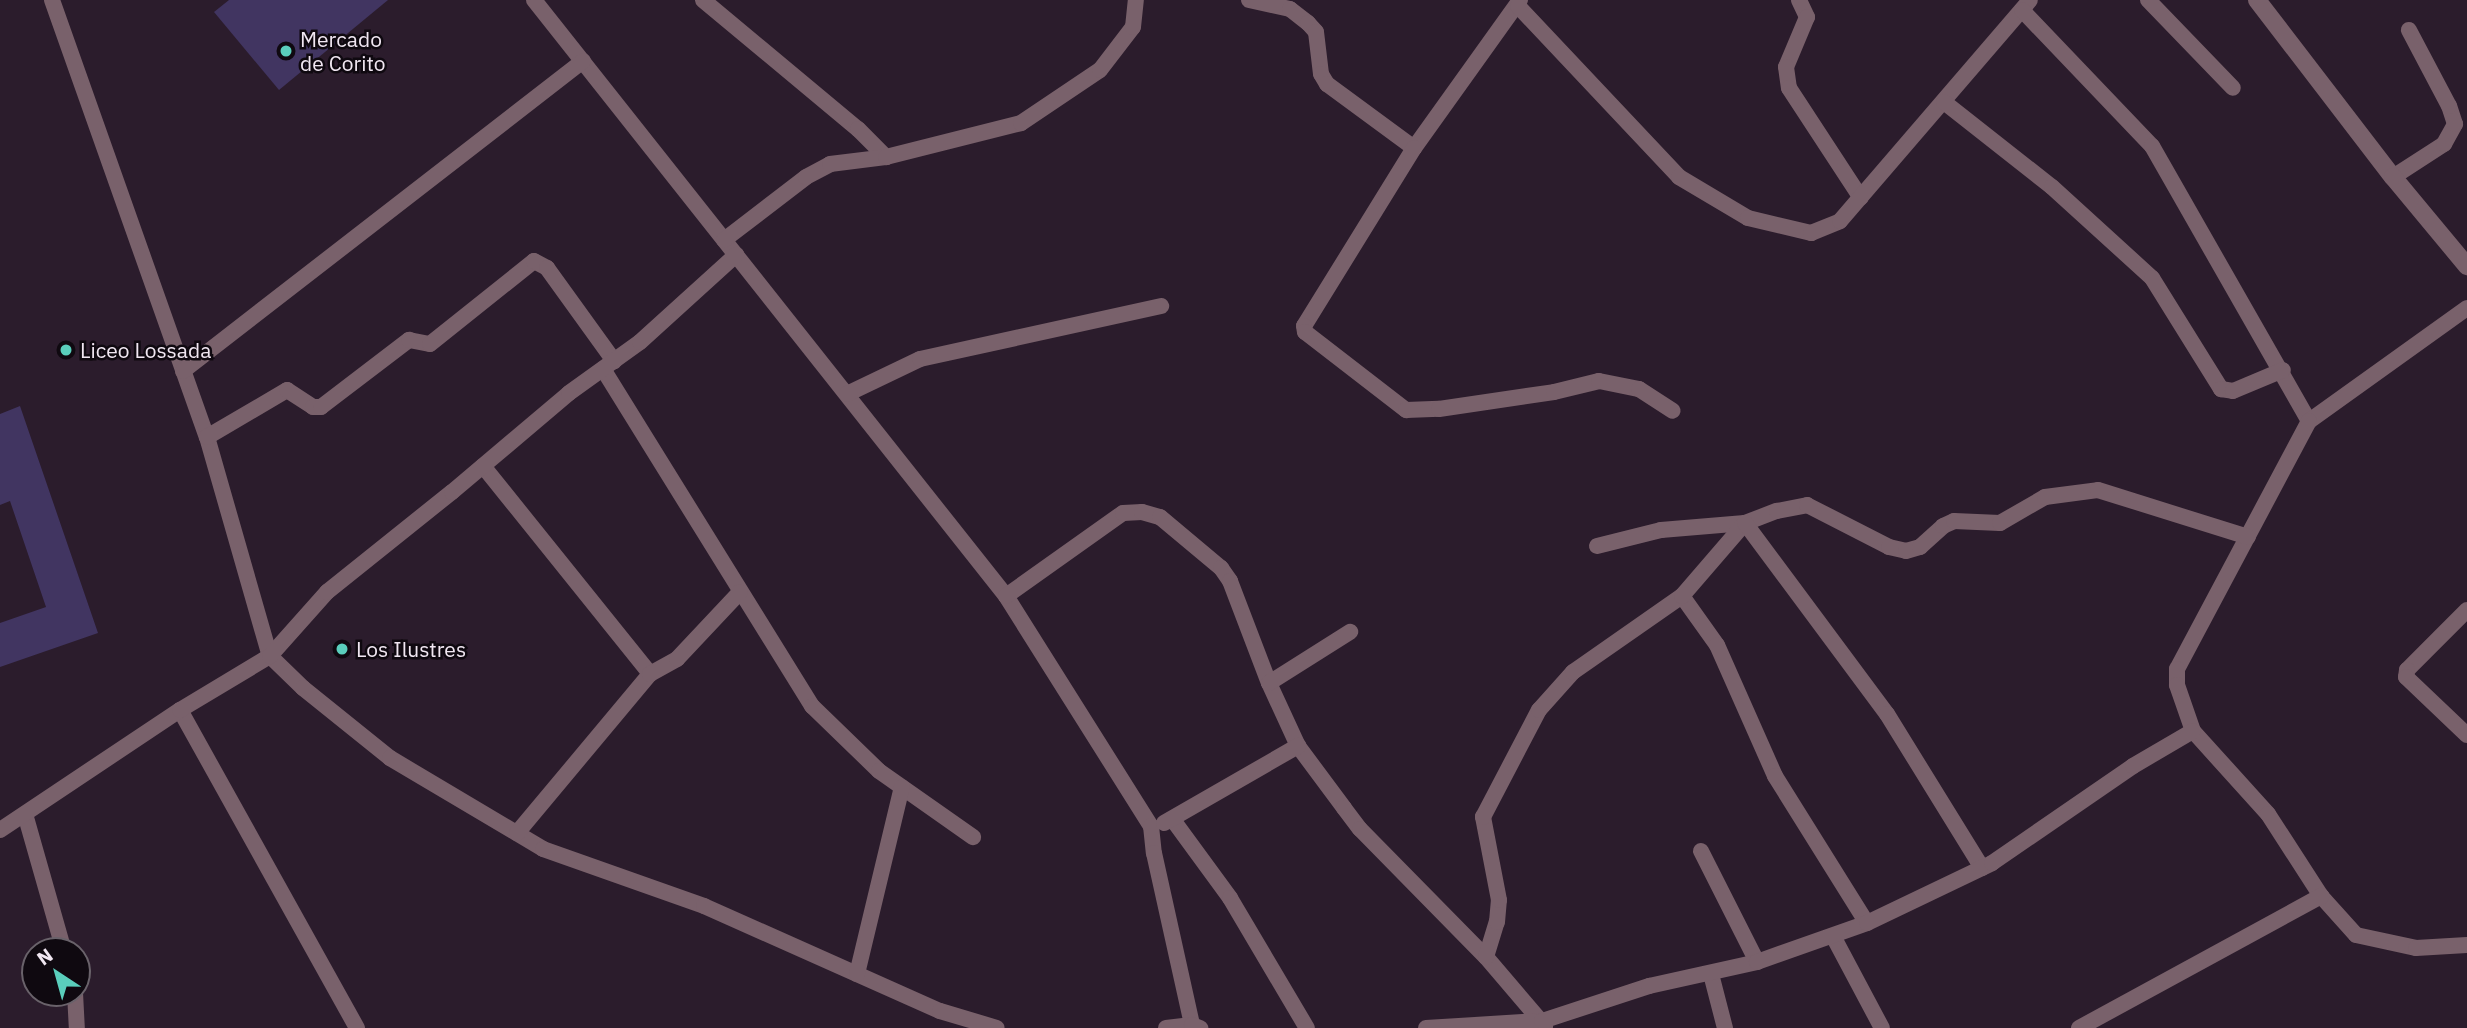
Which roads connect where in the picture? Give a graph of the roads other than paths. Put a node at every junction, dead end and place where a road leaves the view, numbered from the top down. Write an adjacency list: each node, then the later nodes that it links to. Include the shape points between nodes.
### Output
1 (534, 0): 12 (street)
2 (703, 0): 16 (street)
3 (1136, 0): 16 (street, via 1133,27 1100,70 1021,123)
4 (1249, 0): 15 (street, via 1290,9 1308,23 1316,32 1321,74 1327,84)
5 (1799, 0): 18 (street, via 1807,17 1786,67 1788,88)
6 (2148, 0): 13 (street)
7 (2257, 0): 17 (street)
8 (56, 3): 26 (street)
9 (1519, 3): 15 (street); 18 (street, via 1679,177 1748,219 1811,233 1840,221)
10 (2026, 5): 14 (street); 25 (street, via 2152,146)
11 (2409, 30): 17 (street, via 2455,124 2444,144)
12 (583, 61): 19 (street); 26 (street)
13 (2233, 88)
14 (1944, 102): 18 (street); 25 (street, via 2052,187 2151,278 2221,389 2233,391)
15 (1414, 148): 28 (street, via 1304,326 1308,337 1406,410 1554,392 1598,381 1639,389)
16 (886, 157): 19 (street, via 830,163)
17 (2393, 177): 21 (street)
18 (1861, 198)
19 (724, 240): 20 (street)
20 (736, 255): 24 (street); 27 (street)
21 (2467, 266)
22 (1161, 306): 27 (street, via 920,359)
23 (2467, 308): 29 (street)
24 (608, 365): 30 (street, via 547,268 534,261 430,344 408,341 321,407 313,407 287,390); 31 (street); 35 (street)
25 (2283, 370): 29 (street)
26 (183, 371): 30 (street)
27 (846, 394): 36 (street)
28 (1673, 411)
29 (2309, 421): 33 (street)
30 (207, 437): 40 (street)
31 (483, 466): 40 (street, via 327,592); 41 (street)
32 (1745, 523): 33 (street, via 1807,506 1906,551 1920,547 1954,521 2000,523 2045,497 2098,490); 34 (street, via 1661,530); 37 (street); 55 (street, via 1887,714)
33 (2248, 537): 44 (street, via 2177,669 2177,685)
34 (1597, 547)
35 (740, 592): 41 (street, via 677,659); 47 (street, via 812,706)
36 (1006, 596): 42 (street, via 1123,513 1160,517 1221,568 1230,581); 50 (street)
37 (1682, 596): 57 (street, via 1717,645 1775,776); 61 (street, via 1573,672 1554,691 1487,805 1483,830 1499,900)
38 (2467, 610): 45 (street, via 2407,670 2406,677)
39 (1350, 632): 42 (street)
40 (270, 656): 43 (street); 52 (street, via 390,758)
41 (650, 674): 52 (street)
42 (1269, 683): 46 (street)
43 (180, 710): 48 (street); 69 (street)
44 (2193, 731): 55 (street); 56 (street, via 2268,814)
45 (2467, 735)
46 (1298, 746): 49 (street); 61 (street, via 1360,829)
47 (902, 787): 53 (street); 63 (street)
48 (25, 814): 51 (street); 59 (street)
49 (1173, 820): 50 (street); 72 (street, via 1230,898)
50 (1151, 826): 67 (street)
51 (0, 830)
52 (517, 834): 63 (street, via 543,849 704,906)
53 (973, 836)
54 (1701, 852): 62 (street)
55 (1982, 868): 57 (street)
56 (2321, 896): 60 (street, via 2356,936 2416,948); 76 (street)
57 (1867, 923): 58 (street)
58 (1833, 936): 62 (street); 75 (street)
59 (60, 937)
60 (2467, 945)
61 (1486, 957): 66 (street)
62 (1757, 962): 64 (street)
63 (857, 974): 70 (street, via 940,1011)
64 (1711, 974): 66 (street, via 1649,986); 74 (street)
65 (76, 1007): 68 (street)
66 (1545, 1025): 73 (street)
67 (1196, 1027): 71 (street)
68 (77, 1028)
69 (357, 1028)
70 (997, 1028)
71 (1166, 1028)
72 (1307, 1028)
73 (1426, 1028)
74 (1725, 1028)
75 (1882, 1028)
76 (2079, 1028)

